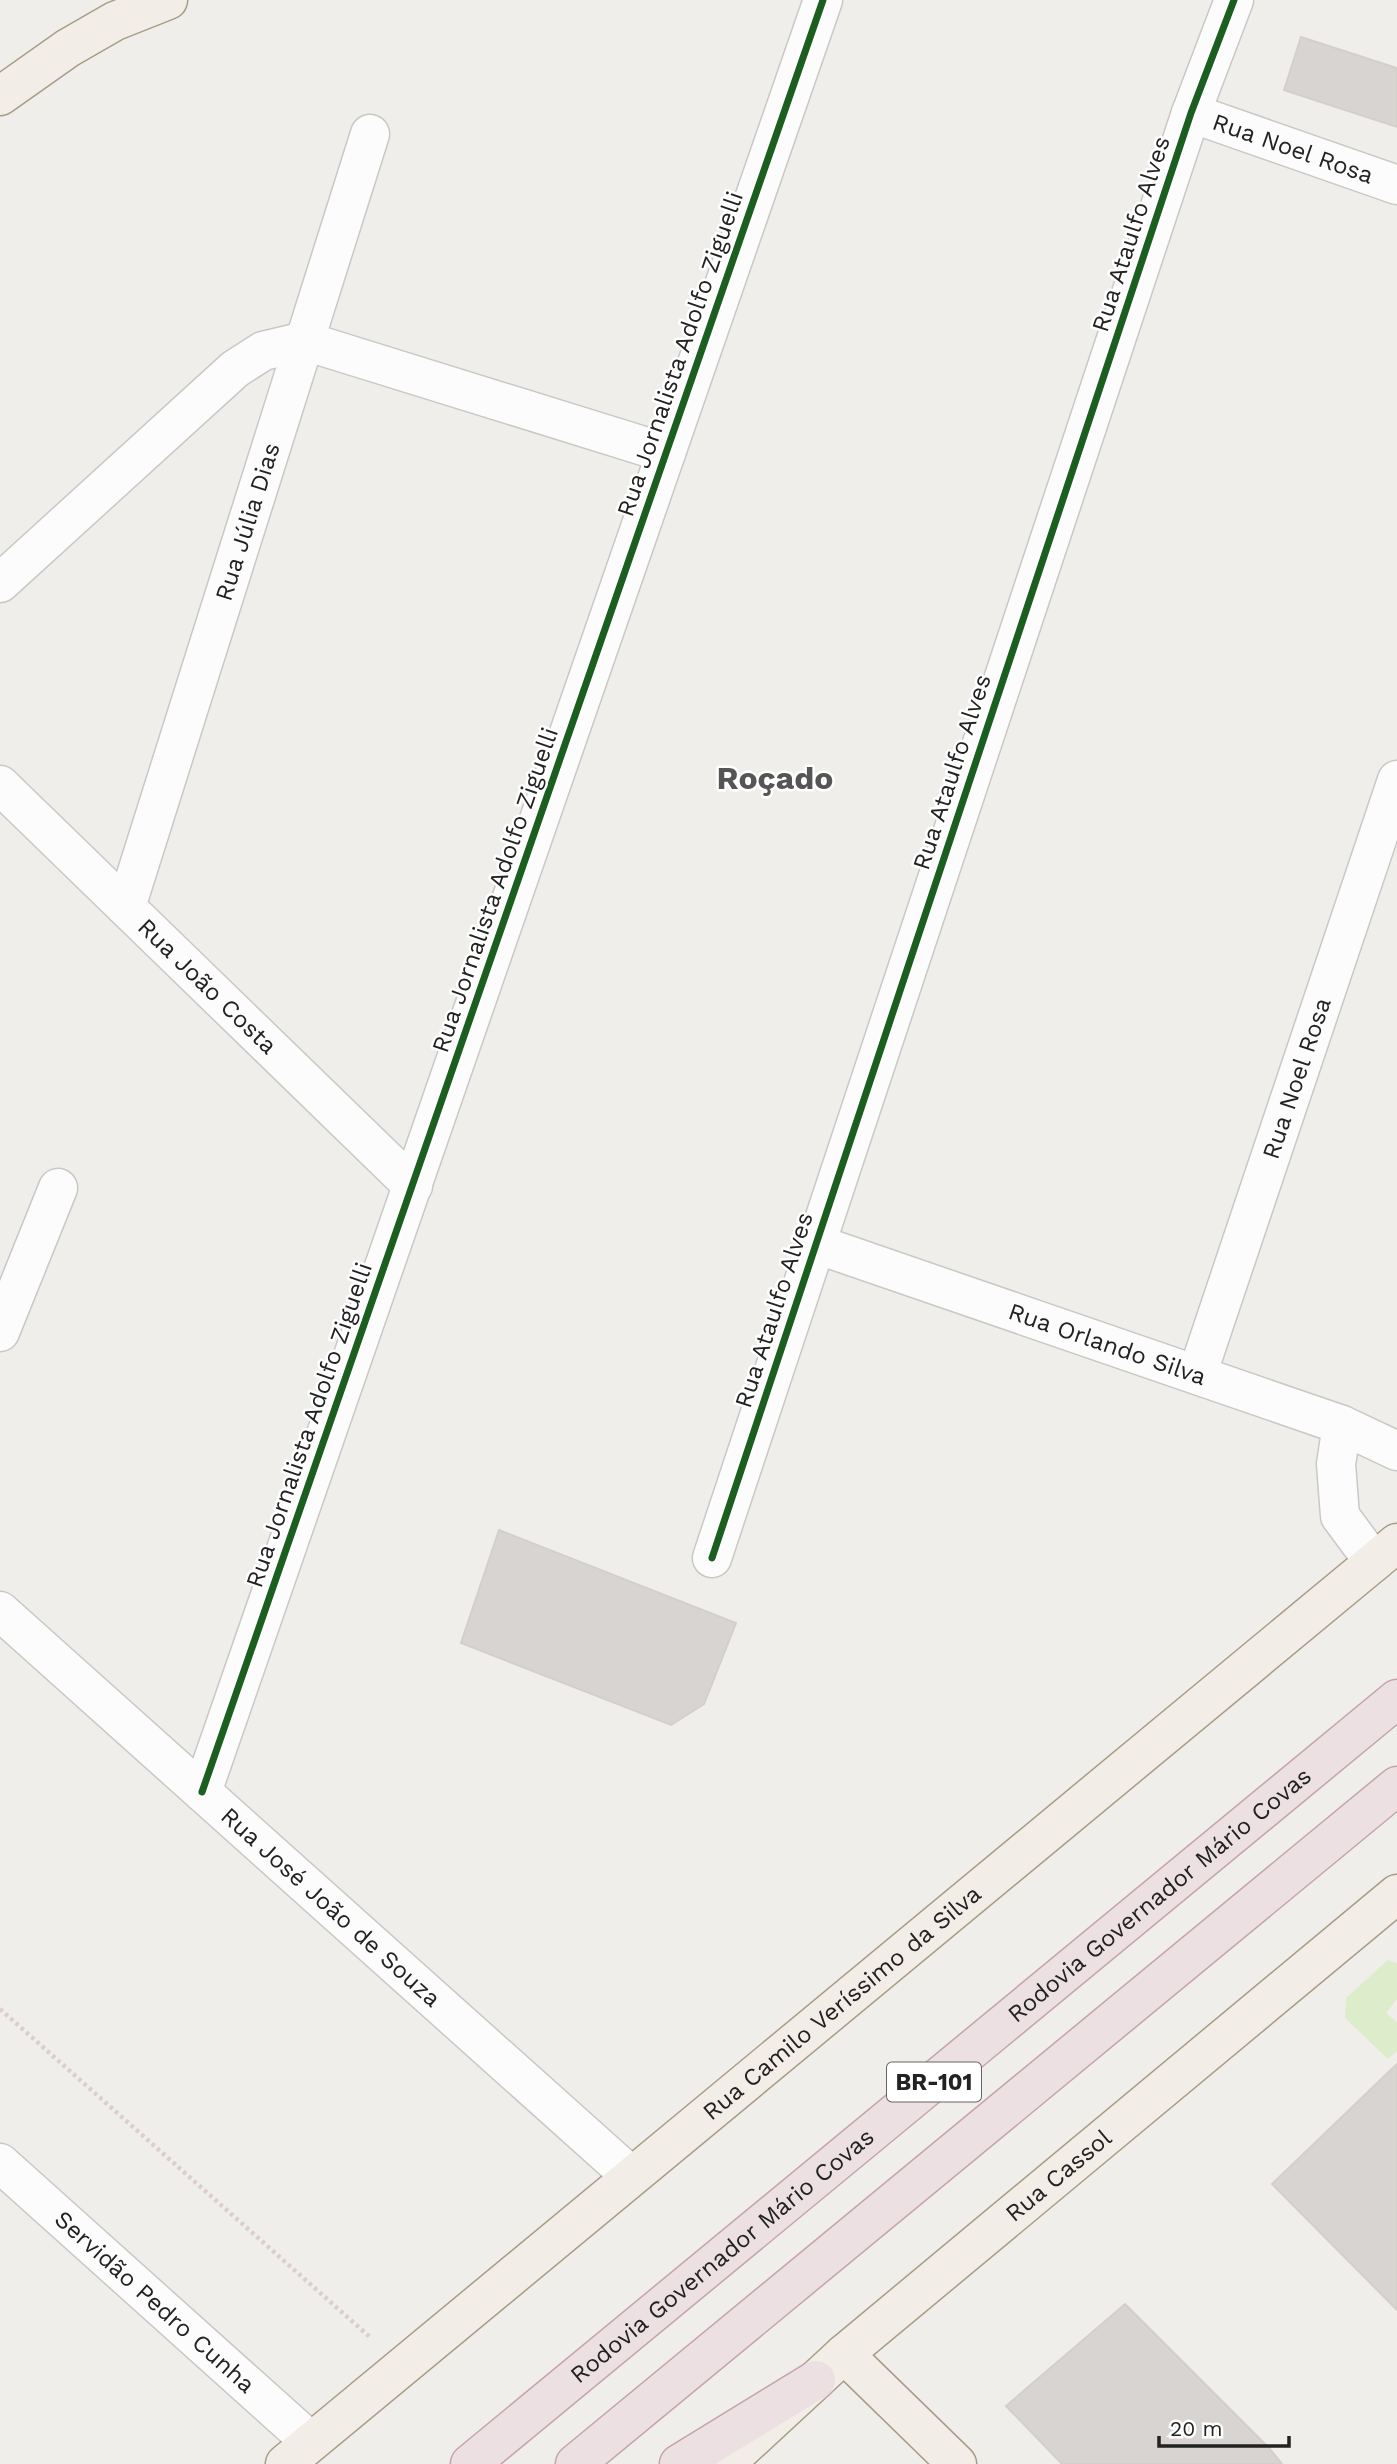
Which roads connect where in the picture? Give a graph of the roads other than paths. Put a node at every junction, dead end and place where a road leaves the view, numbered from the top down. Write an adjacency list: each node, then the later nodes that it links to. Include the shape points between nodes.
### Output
1 (168, 0): 4 (main road, via 115,21)
2 (823, 0): 9 (street, Rua Jornalista Adolfo Ziguelli)
3 (1234, 0): 5 (street, Rua Ataulfo Alves)
4 (0, 96)
5 (1191, 113): 7 (street, Rua Noel Rosa); 16 (street, Rua Ataulfo Alves)
6 (370, 134): 8 (street, Rua Júlia Dias)
7 (1397, 185)
8 (304, 341): 9 (street); 10 (street, via 263,351 235,369); 13 (street, Rua Júlia Dias)
9 (666, 453): 14 (street, Rua Jornalista Adolfo Ziguelli)
10 (0, 583)
11 (1397, 780): 18 (street, Rua Noel Rosa)
12 (0, 785): 13 (street, Rua João Costa)
13 (126, 907): 14 (street, Rua João Costa)
14 (413, 1186): 26 (street, Rua Jornalista Adolfo Ziguelli)
15 (58, 1188): 17 (street)
16 (816, 1244): 18 (street, Rua Orlando Silva); 22 (street, Rua Ataulfo Alves)
17 (0, 1332)
18 (1196, 1375): 19 (street, Rua Orlando Silva)
19 (1342, 1425): 20 (street, Rua Orlando Silva); 21 (street, via 1336,1464 1340,1516)
20 (1397, 1451)
21 (1386, 1553): 29 (main road, Rua Camilo Veríssimo da Silva)
22 (712, 1558)
23 (0, 1611): 26 (street, Rua José João de Souza)
24 (1397, 1699): 33 (highway, Rodovia Governador Mário Covas / BR-101)
25 (1397, 1786): 34 (highway, BR-101)
26 (202, 1792): 29 (street, Rua José João de Souza)
27 (1393, 1904): 30 (main road, Rua Cassol)
28 (0, 2163): 32 (street, Servidão Pedro Cunha)
29 (631, 2176): 32 (main road, Rua Camilo Veríssimo da Silva)
30 (844, 2354): 31 (main road, Rua Cassol); 37 (main road)
31 (816, 2380): 35 (highway); 36 (main road, Rua Cassol)
32 (298, 2453)
33 (470, 2464)
34 (575, 2464)
35 (679, 2464)
36 (725, 2464)
37 (957, 2464)

